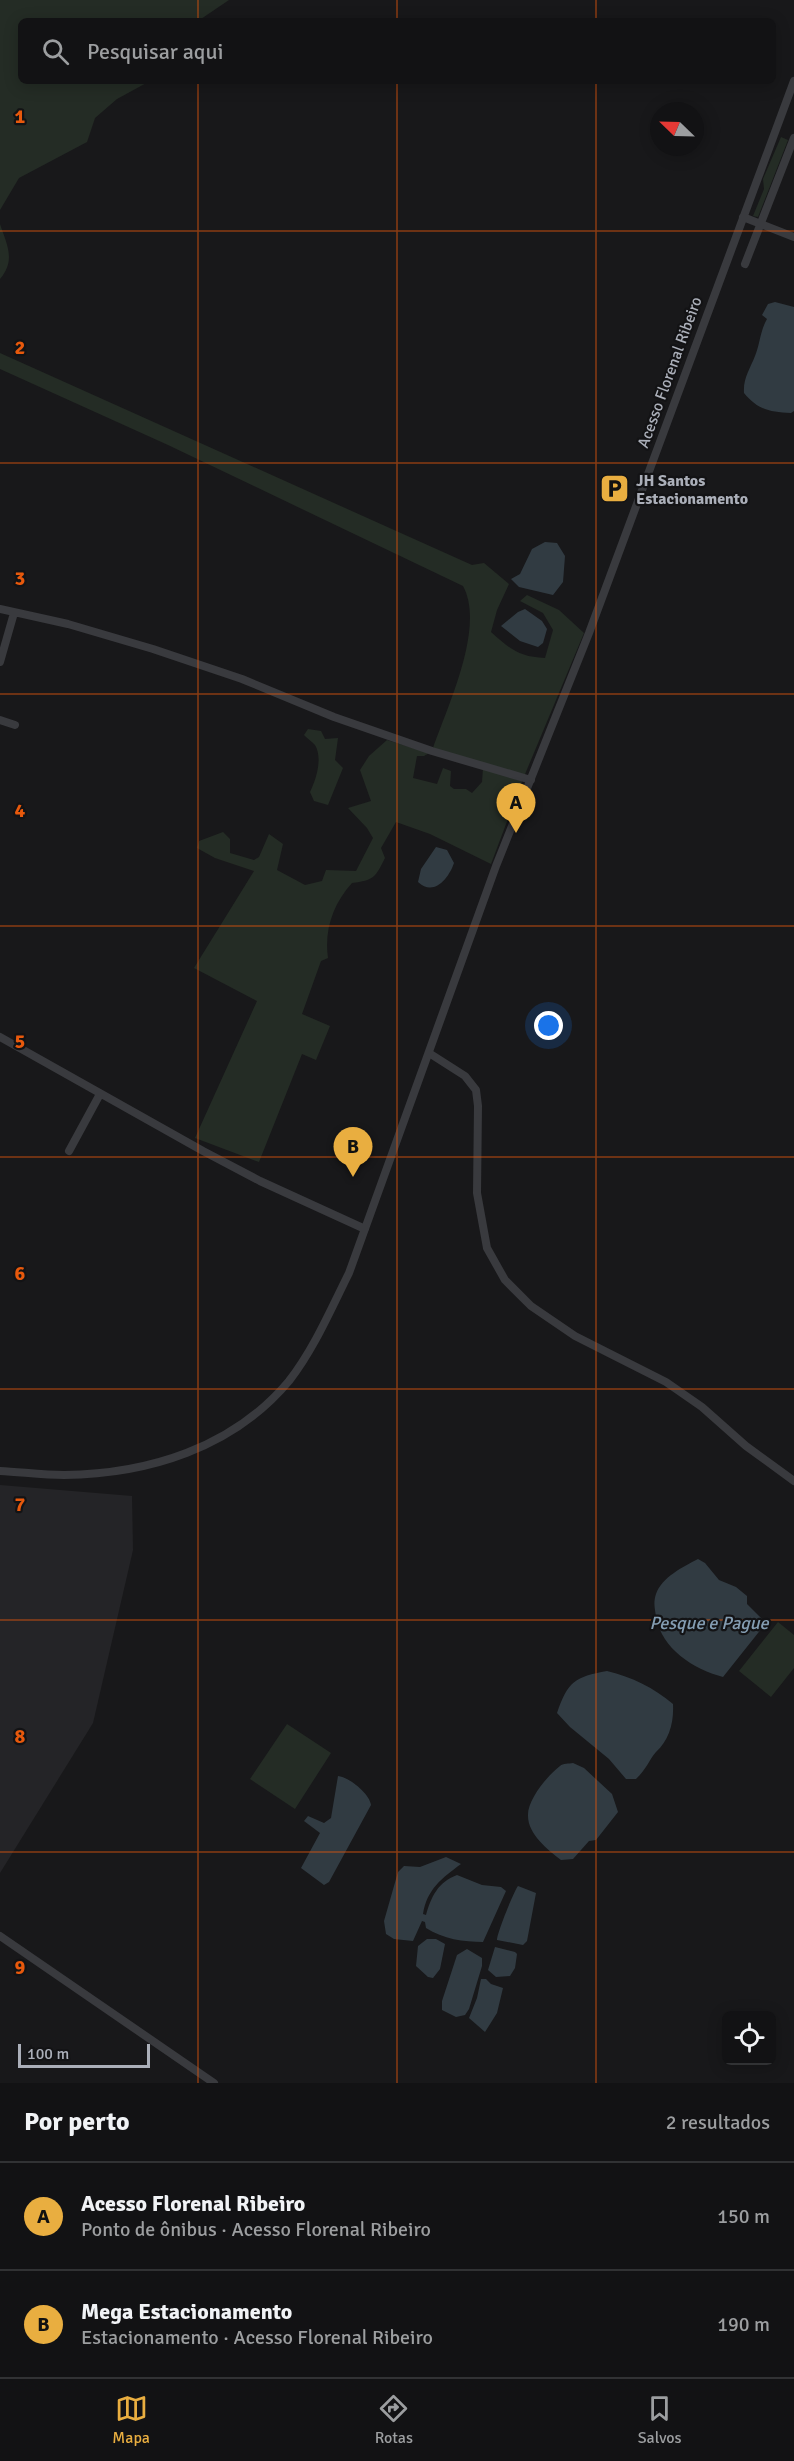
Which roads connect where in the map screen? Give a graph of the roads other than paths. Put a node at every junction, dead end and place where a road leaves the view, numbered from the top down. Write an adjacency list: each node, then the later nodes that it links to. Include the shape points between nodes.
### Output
1 (794, 81): 3 (street, Acesso Florenal Ribeiro)
2 (794, 138): 4 (street)
3 (743, 217): 4 (street); 12 (street, Acesso Florenal Ribeiro)
4 (760, 224): 5 (street); 6 (street)
5 (794, 237)
6 (745, 264)
7 (0, 609): 8 (street)
8 (14, 613): 9 (street); 12 (street, via 153,649 432,751)
9 (0, 662)
10 (0, 720): 11 (street)
11 (15, 725)
12 (531, 780): 14 (street, Acesso Florenal Ribeiro)
13 (0, 1037): 15 (street)
14 (429, 1053): 17 (street, Acesso Florenal Ribeiro); 19 (street, via 465,1076 476,1090 477,1193 487,1248 505,1280 531,1306 575,1336 666,1382 702,1407)
15 (100, 1094): 16 (street); 17 (street, via 260,1181)
16 (69, 1151)
17 (365, 1229): 18 (street, Acesso Florenal Ribeiro, via 349,1273 311,1346 289,1380 242,1424 209,1444 155,1464 110,1473)
18 (0, 1471)
19 (794, 1481)
20 (0, 1936): 21 (street)
21 (214, 2083)

